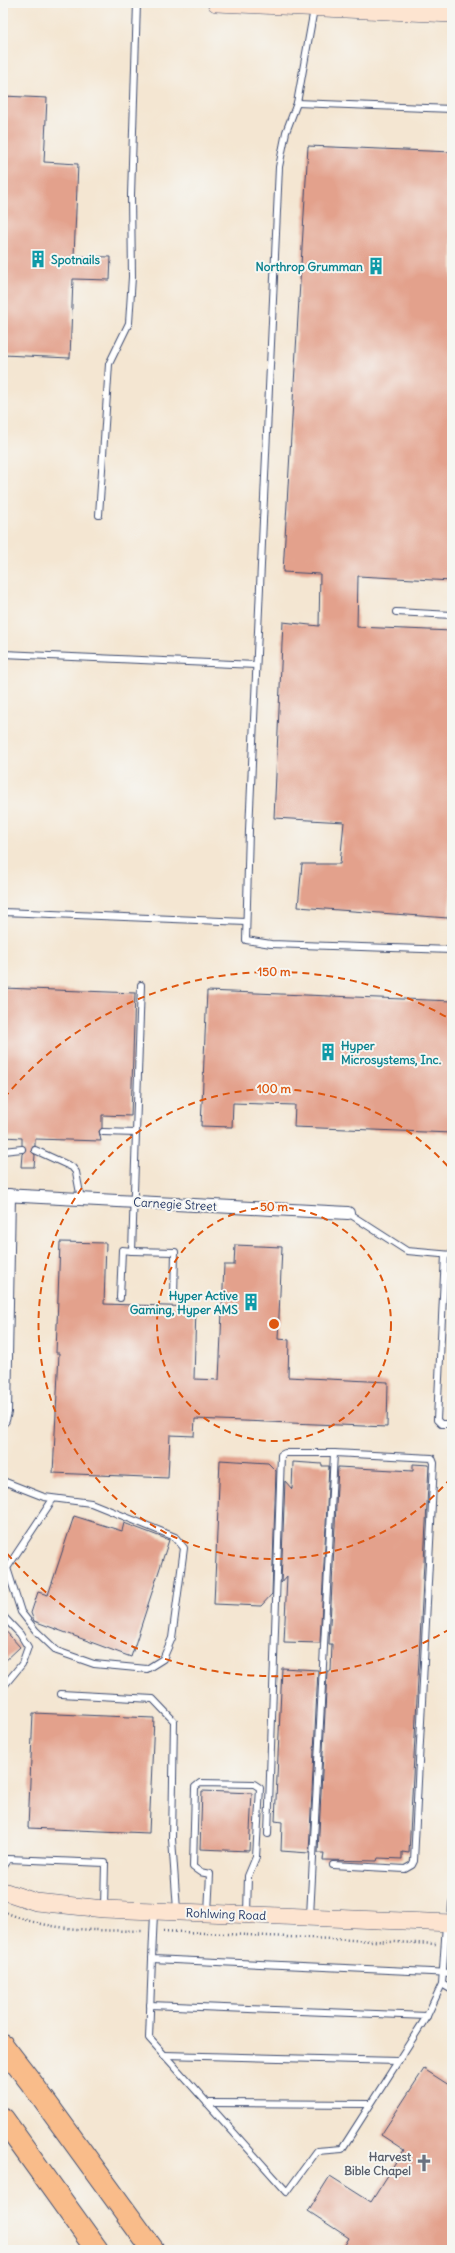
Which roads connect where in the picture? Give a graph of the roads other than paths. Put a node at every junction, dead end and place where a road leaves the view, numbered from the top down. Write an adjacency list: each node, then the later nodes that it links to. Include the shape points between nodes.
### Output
1 (137, 3): 8 (lane, via 129,323 109,364)
2 (216, 3): 3 (main road)
3 (244, 4): 4 (main road)
4 (314, 8): 5 (main road, via 430,10); 6 (lane)
5 (452, 14)
6 (297, 103): 7 (lane); 12 (lane, via 286,132 279,167)
7 (452, 109)
8 (99, 515)
9 (396, 612): 10 (lane)
10 (452, 615)
11 (3, 654): 12 (lane)
12 (256, 665): 14 (lane)
13 (3, 912): 14 (lane)
14 (246, 922): 15 (lane, via 246,940 265,943)
15 (452, 950)
16 (141, 985): 18 (lane)
17 (103, 1132): 18 (lane)
18 (136, 1133): 24 (lane)
19 (22, 1149): 21 (lane)
20 (35, 1150): 23 (lane, via 72,1167 76,1172)
21 (3, 1151)
22 (6, 1195): 23 (street, Carnegie Street); 31 (street)
23 (81, 1199): 24 (street, Carnegie Street)
24 (134, 1202): 25 (street, Carnegie Street); 26 (lane)
25 (348, 1213): 27 (lane, via 407,1251)
26 (132, 1251): 29 (lane, via 122,1250); 30 (lane, via 175,1252)
27 (445, 1255): 28 (lane); 33 (lane, via 438,1420 441,1424)
28 (452, 1255)
29 (120, 1298)
30 (174, 1298)
31 (5, 1303): 32 (street)
32 (3, 1420)
33 (452, 1424)
34 (334, 1453): 41 (lane, via 281,1455); 42 (lane, via 432,1458 434,1462 414,1861 405,1869); 51 (lane)
35 (3, 1481): 36 (lane)
36 (53, 1499): 37 (lane); 37 (lane, via 91,1503 175,1537 184,1548 172,1638 163,1659 147,1669 94,1664 57,1651 36,1632 21,1612)
37 (5, 1566)
38 (3, 1616): 39 (lane, via 28,1647 22,1664)
39 (3, 1687)
40 (61, 1694): 48 (lane, via 153,1699 174,1721 172,1839)
41 (268, 1834)
42 (333, 1865)
43 (3, 1866): 46 (lane, via 8,1859 105,1863)
44 (3, 1891): 46 (main road, Rohlwing Road, via 36,1902)
45 (452, 1903): 52 (lane)
46 (104, 1909): 47 (main road, Rohlwing Road)
47 (154, 1911): 48 (main road, Rohlwing Road); 53 (lane)
48 (177, 1912): 49 (main road, Rohlwing Road)
49 (208, 1913): 50 (main road, Rohlwing Road); 50 (lane, via 210,1874 193,1867 195,1787 200,1783 254,1784 260,1788 256,1857 248,1876)
50 (247, 1915): 51 (main road, Rohlwing Road)
51 (310, 1917): 52 (main road, Rohlwing Road)
52 (450, 1923): 54 (lane)
53 (152, 1959): 54 (lane); 58 (lane)
54 (442, 1971): 55 (lane); 56 (lane)
55 (452, 1973)
56 (442, 1984): 57 (lane); 59 (lane)
57 (452, 1990)
58 (150, 2004): 59 (lane); 61 (lane, via 149,2038)
59 (427, 2016): 62 (lane)
60 (3, 2046): 67 (highway)
61 (164, 2055): 62 (lane); 63 (lane)
62 (398, 2061): 64 (lane)
63 (207, 2103): 64 (lane); 64 (lane, via 287,2192 317,2151 342,2149)
64 (370, 2104)
65 (3, 2119): 66 (highway)
66 (97, 2250)
67 (153, 2250)

